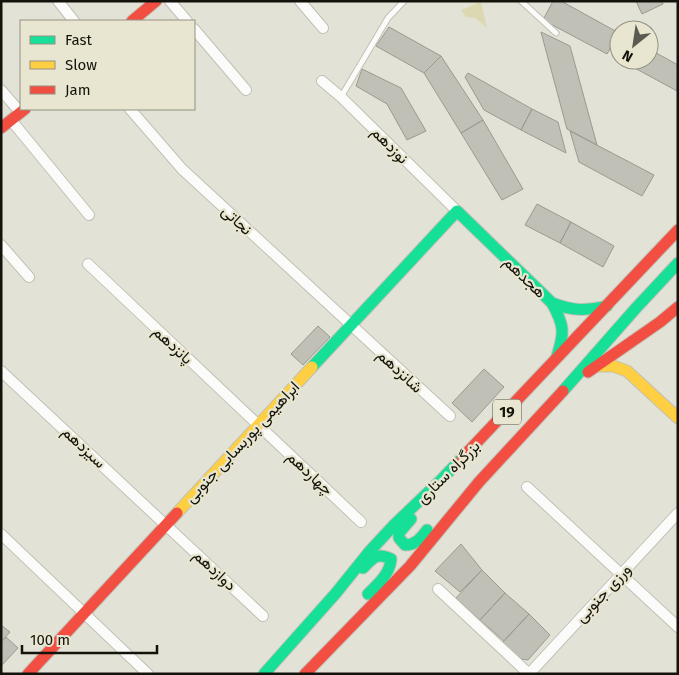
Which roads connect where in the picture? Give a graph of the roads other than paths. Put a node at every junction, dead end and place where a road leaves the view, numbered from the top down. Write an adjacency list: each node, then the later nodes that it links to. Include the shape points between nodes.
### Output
1 (58, 1): 7 (street)
2 (156, 1): 8 (main road)
3 (170, 1): 9 (street)
4 (300, 1): 10 (street)
5 (404, 1): 16 (lane, via 388,18)
6 (521, 1): 12 (lane)
7 (73, 20)
8 (133, 20)
9 (187, 20)
10 (323, 28)
11 (195, 30): 15 (street)
12 (556, 33)
13 (322, 81): 16 (street, نوزدهم)
14 (1, 90): 17 (street)
15 (246, 90)
16 (341, 97): 21 (street, نوزدهم)
17 (20, 109)
18 (131, 110): 31 (street, نجاتی, via 182,169)
19 (22, 111): 20 (main road)
20 (6, 124): 22 (street)
21 (457, 211): 28 (main road, هجدهم); 31 (main road, ابراهیمی پوربسابی جنوبی)
22 (89, 215)
23 (678, 230): 29 (main road, بزرگراه ستاری / 19)
24 (1, 245): 27 (street)
25 (678, 263): 37 (main road, بزرگراه ستاری / 19)
26 (88, 264): 40 (street, پانزدهم)
27 (29, 277)
28 (552, 303): 29 (main road, هجدهم, via 575,311); 33 (main road, via 563,331)
29 (607, 306): 33 (main road, بزرگراه ستاری / 19)
30 (678, 307): 32 (main road, بزرگراه ستاری / 19)
31 (351, 325): 38 (street, شانزدهم); 40 (main road, ابراهیمی پوربسابی جنوبی)
32 (622, 349): 34 (main road, بزرگراه ستاری / 19); 36 (main road)
33 (556, 360): 41 (main road, بزرگراه ستاری / 19)
34 (598, 366): 36 (main road, via 613,366); 37 (main road, بزرگراه ستاری / 19)
35 (1, 371): 46 (street, سیزدهم)
36 (627, 371): 39 (main road)
37 (571, 383): 42 (main road, بزرگراه ستاری / 19)
38 (450, 416)
39 (678, 418)
40 (258, 425): 45 (street, چهاردهم); 46 (main road, ابراهیمی پوربسابی جنوبی)
41 (440, 481): 42 (main road, via 399,533 404,545 414,544); 50 (main road, بزرگراه ستاری / 19, via 394,525)
42 (479, 482): 54 (main road, بزرگراه ستاری / 19, via 410,566)
43 (526, 487): 48 (street)
44 (678, 513): 48 (street, ورزی جنوبی)
45 (361, 522)
46 (166, 524): 51 (main road, ابراهیمی پوربسابی جنوبی); 52 (street, دوازدهم)
47 (1, 534): 51 (street)
48 (621, 574): 53 (street); 58 (street, ورزی جنوبی)
49 (438, 589): 58 (street)
50 (336, 593): 54 (main road, via 375,557 383,555 391,559 388,571 337,627); 57 (main road, بزرگراه ستاری / 19)
51 (84, 613): 55 (main road, ابراهیمی پوربسابی جنوبی); 56 (street)
52 (264, 616)
53 (678, 627)
54 (307, 671)
55 (28, 674)
56 (148, 674)
57 (264, 674)
58 (529, 674)

